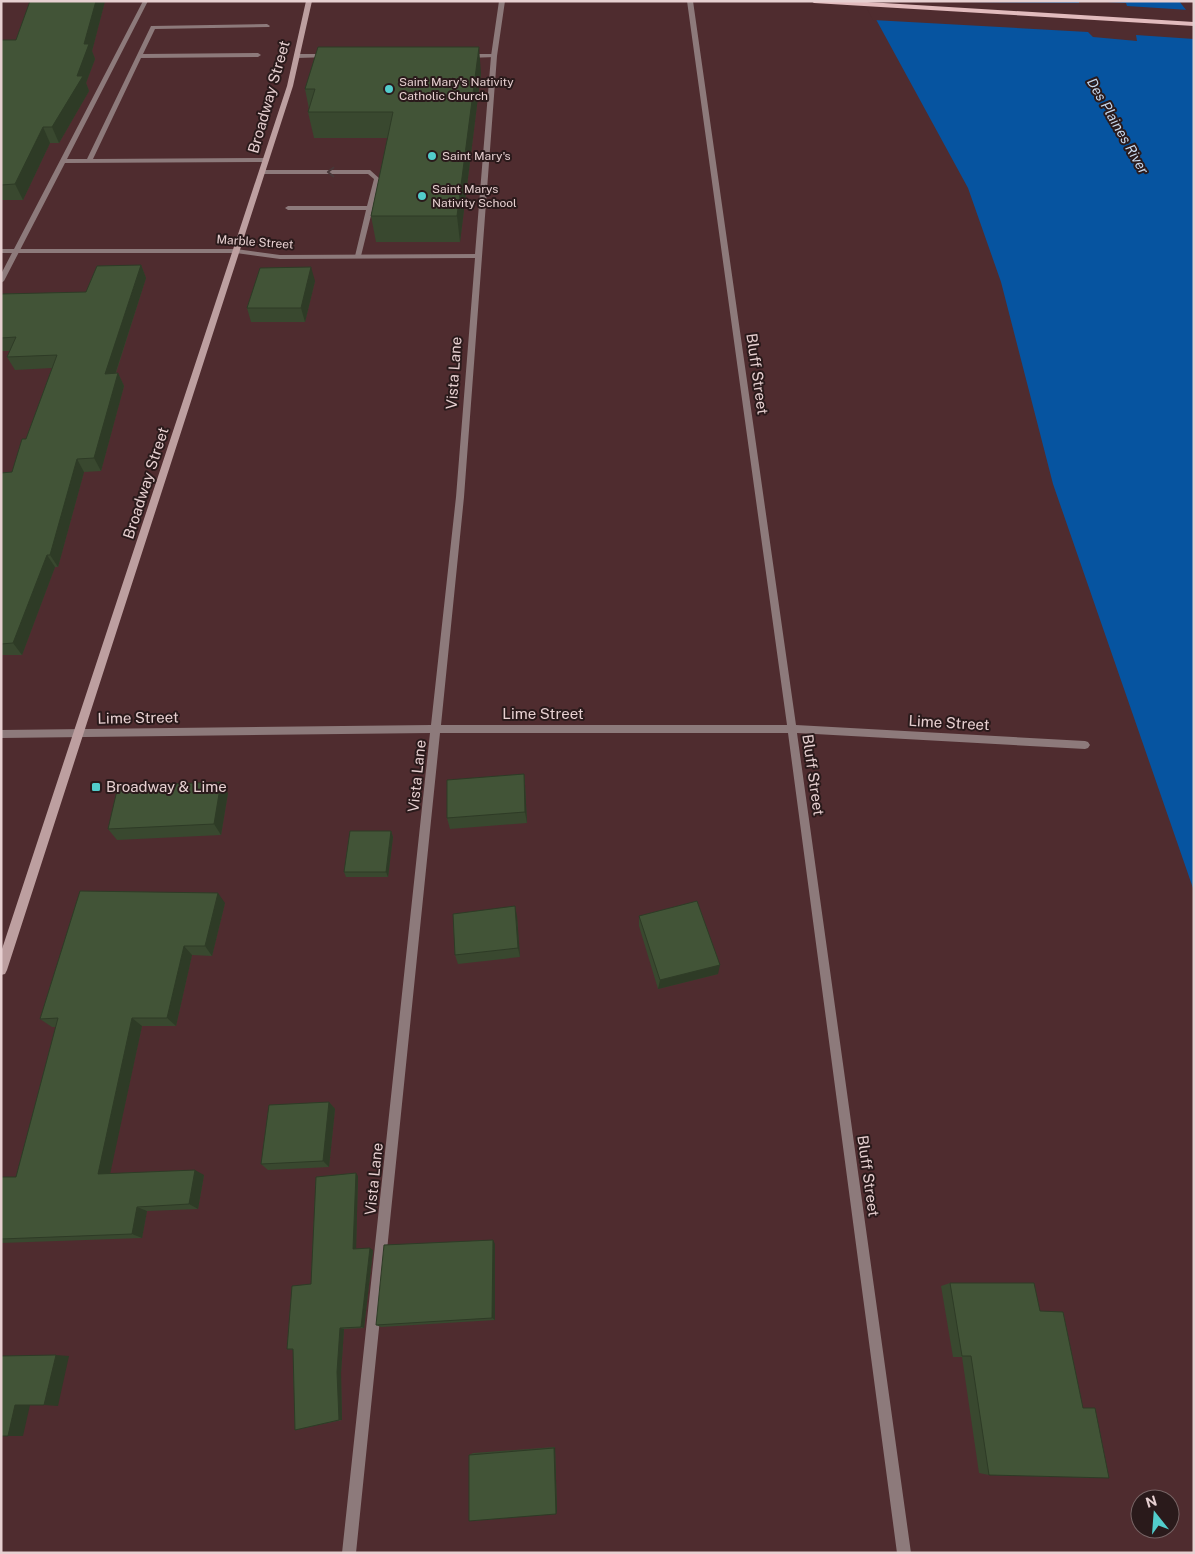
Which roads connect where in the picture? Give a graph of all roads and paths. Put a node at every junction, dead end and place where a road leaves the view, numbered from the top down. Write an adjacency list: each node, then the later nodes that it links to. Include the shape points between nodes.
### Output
1 (146, 1): 15 (street)
2 (309, 1): 10 (street, Broadway Street)
3 (502, 1): 13 (street, Vista Lane)
4 (690, 1): 27 (street, Bluff Street)
5 (814, 1): 6 (main road)
6 (1194, 24)
7 (267, 26): 9 (street, via 153,27)
8 (258, 55): 9 (street)
9 (139, 56): 16 (street)
10 (297, 56): 11 (street); 14 (street, Broadway Street)
11 (336, 56)
12 (464, 56): 13 (street)
13 (494, 56): 24 (street, Vista Lane)
14 (266, 160): 16 (street); 17 (street, Broadway Street)
15 (64, 161): 16 (street); 21 (street)
16 (89, 161)
17 (262, 172): 19 (street, one-way to 17, via 377,179 370,172); 22 (street, Broadway Street)
18 (288, 208): 19 (street)
19 (370, 208): 23 (street)
20 (1, 251): 21 (street, Marble Street)
21 (17, 251): 22 (street, Marble Street); 25 (street)
22 (236, 251): 23 (street, Marble Street, via 280,256); 29 (street, Broadway Street)
23 (358, 256): 24 (street, Marble Street)
24 (477, 256): 26 (street, Vista Lane, via 460,497)
25 (1, 281)
26 (437, 728): 27 (street, Lime Street); 29 (street, Lime Street); 32 (street, Vista Lane)
27 (792, 729): 30 (street, Lime Street); 33 (street, Bluff Street)
28 (1, 734): 29 (street, Lime Street)
29 (78, 734): 31 (street, Broadway Street)
30 (1085, 745)
31 (1, 970)
32 (349, 1553)
33 (904, 1553)

